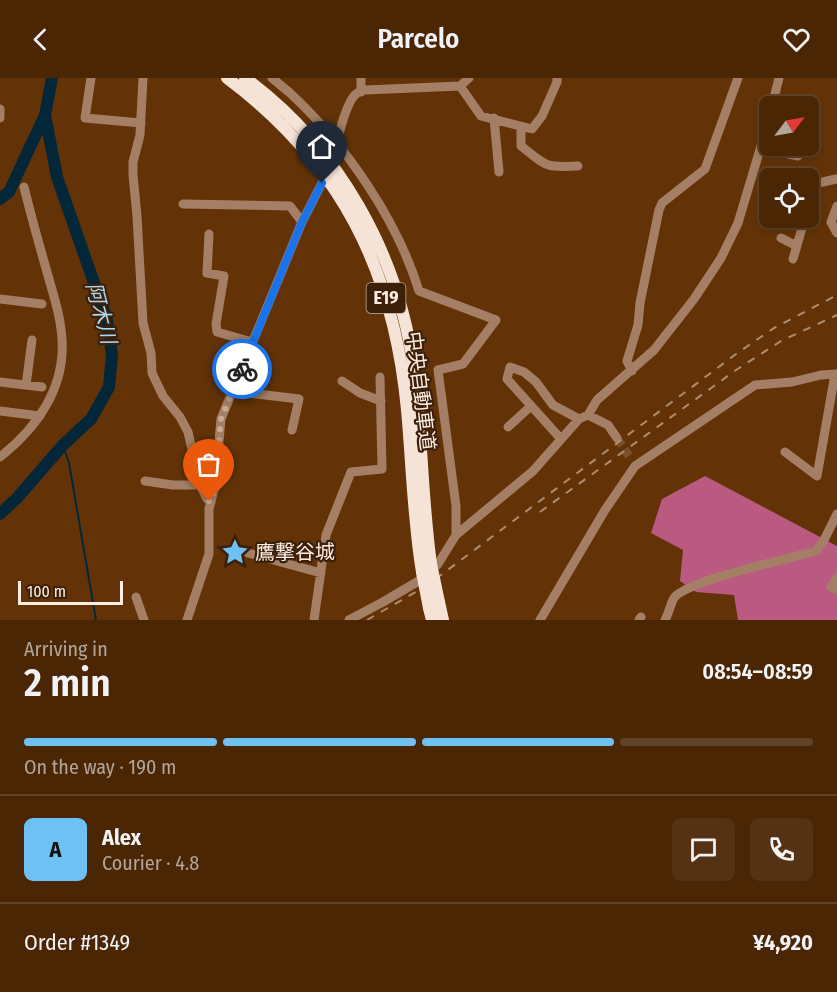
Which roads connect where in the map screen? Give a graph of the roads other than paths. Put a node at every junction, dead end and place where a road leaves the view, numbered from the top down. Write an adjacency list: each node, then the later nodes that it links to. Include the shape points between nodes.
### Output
1 (91, 78): 17 (street, via 85,118)
2 (144, 78): 17 (street)
3 (227, 78): 72 (highway, 中央自動車道 / E19, via 270,113 321,169 357,226 375,266 388,302 402,373 416,535)
4 (245, 78): 72 (highway, 中央自動車道 / E19, via 290,117 336,169 374,232 397,291 413,368)
5 (272, 78): 19 (street)
6 (362, 78): 12 (street)
7 (469, 78): 11 (street)
8 (556, 78): 18 (street, via 542,116 532,129)
9 (738, 78): 41 (street, via 705,169 658,210 638,325 627,361)
10 (779, 78): 13 (street)
11 (460, 86): 12 (street); 16 (street, via 481,116)
12 (362, 92): 19 (street, via 351,100)
13 (774, 96)
14 (0, 109): 15 (street)
15 (0, 118)
16 (494, 118): 18 (street); 23 (street)
17 (141, 123): 66 (street, via 133,175 142,322 152,373 162,396 188,432)
18 (522, 127): 22 (street, via 521,146 545,165)
19 (336, 142): 20 (street); 70 (street, via 386,214 418,291 496,320 463,364 438,370 456,506)
20 (335, 155)
21 (759, 155): 41 (street, via 738,223 721,258 654,350)
22 (578, 166)
23 (499, 172)
24 (837, 180): 26 (street)
25 (322, 183): 30 (street)
26 (819, 183)
27 (24, 188): 53 (street, via 62,337 62,360 55,390)
28 (183, 204): 30 (street, via 290,206)
29 (837, 206): 32 (street, via 831,222)
30 (302, 222): 40 (street)
31 (802, 228): 35 (street)
32 (837, 233)
33 (209, 234): 40 (street, via 207,273 224,276 217,332)
34 (781, 238): 35 (street)
35 (797, 246): 36 (street)
36 (793, 259)
37 (0, 298): 38 (street)
38 (42, 304)
39 (32, 340): 46 (street)
40 (252, 342): 48 (street)
41 (632, 371): 54 (street)
42 (836, 374): 49 (street); 64 (street, via 755,385)
43 (380, 377): 50 (street)
44 (342, 381): 50 (street)
45 (0, 382): 46 (street)
46 (26, 386): 47 (street)
47 (42, 387)
48 (232, 392): 56 (street, via 299,399); 67 (street, via 221,419)
49 (834, 396): 57 (street)
50 (381, 401): 73 (street, via 382,470 351,472 326,535)
51 (531, 406): 54 (street, via 507,379 510,367 536,382 553,405); 55 (street); 60 (street)
52 (0, 411): 53 (street)
53 (40, 416): 63 (street, via 18,443)
54 (583, 417): 59 (street, via 608,425); 60 (street)
55 (508, 427)
56 (292, 430)
57 (825, 435): 58 (street); 61 (street, via 817,476)
58 (837, 436)
59 (617, 438)
60 (561, 439): 70 (street, via 533,471)
61 (785, 452)
62 (629, 456): 64 (street)
63 (0, 457)
64 (635, 466): 83 (street)
65 (145, 481): 66 (street)
66 (200, 485): 67 (street)
67 (211, 502): 79 (street, via 209,554)
68 (837, 514): 69 (street)
69 (833, 532): 84 (street, via 816,551 689,588 674,597)
70 (456, 535): 81 (street, via 438,564 417,582)
71 (248, 553): 73 (street)
72 (427, 568): 77 (highway, 中央自動車道 / E19, bridge)
73 (321, 573): 80 (street)
74 (837, 578): 75 (street, via 831,587)
75 (837, 590)
76 (136, 597): 78 (street)
77 (433, 610): 82 (highway, 中央自動車道 / E19)
78 (144, 620)
79 (187, 620)
80 (314, 620)
81 (349, 620)
82 (443, 620)
83 (540, 620)
84 (665, 620)

